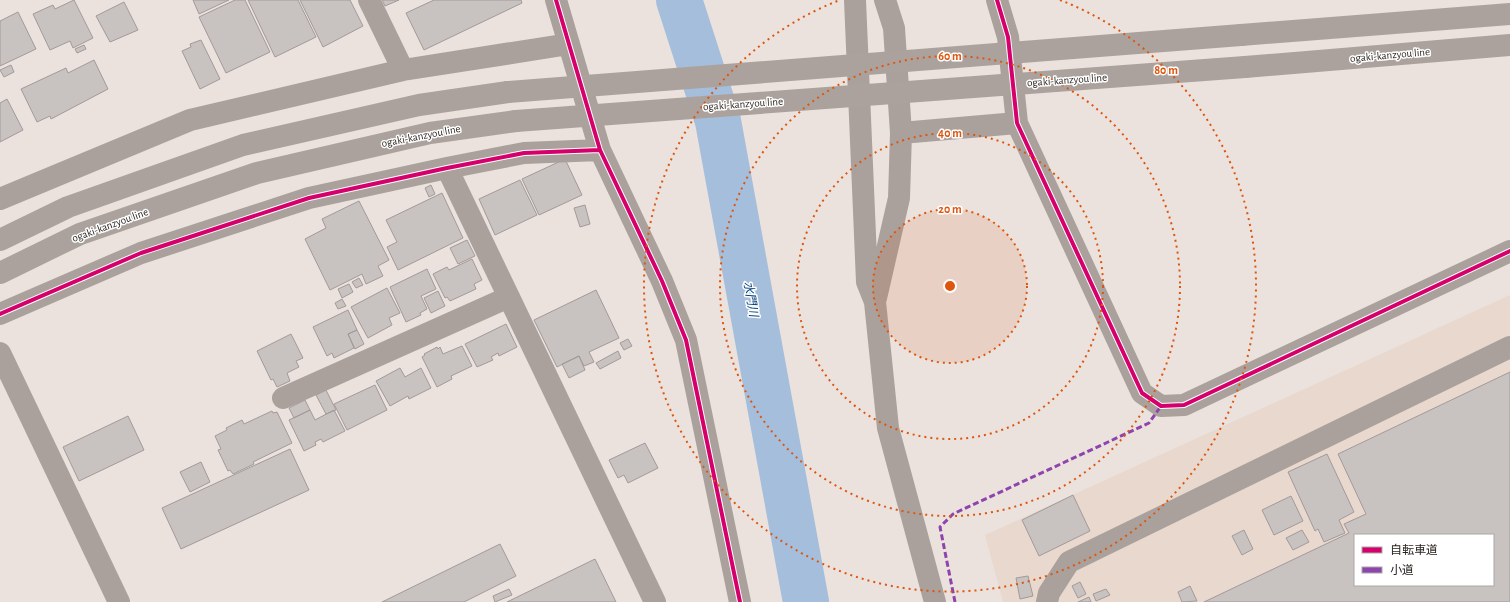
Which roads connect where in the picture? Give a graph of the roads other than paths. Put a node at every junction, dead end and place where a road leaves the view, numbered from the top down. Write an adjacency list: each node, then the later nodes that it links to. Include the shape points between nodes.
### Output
1 (369, 0): 9 (street)
2 (556, 0): 7 (street)
3 (855, 0): 19 (street, via 868,282)
4 (885, 0): 11 (street, via 894,28)
5 (997, 0): 10 (street, via 1008,37)
6 (1510, 14): 15 (main road, bridge, via 508,92 419,105 243,145 68,207)
7 (569, 44): 9 (street); 12 (street)
8 (1510, 45): 17 (main road, ogaki-kanzyou line, bridge, via 516,121 430,133 257,173 80,234)
9 (402, 70): 14 (street, via 190,120)
10 (1017, 123): 11 (street); 16 (street, via 1142,393 1161,406 1184,404)
11 (901, 133): 19 (street, via 899,198)
12 (600, 150): 13 (street, via 524,153); 26 (street, via 662,281 686,340)
13 (447, 168): 18 (street); 20 (street, via 309,198 156,248)
14 (0, 199)
15 (0, 240)
16 (1510, 251)
17 (0, 273)
18 (509, 297): 23 (street); 25 (street)
19 (875, 302): 27 (street, via 888,428)
20 (0, 314)
21 (1510, 347): 28 (street, via 1069,562)
22 (0, 353): 24 (street)
23 (284, 398)
24 (119, 602)
25 (655, 602)
26 (740, 602)
27 (935, 602)
28 (1046, 602)

